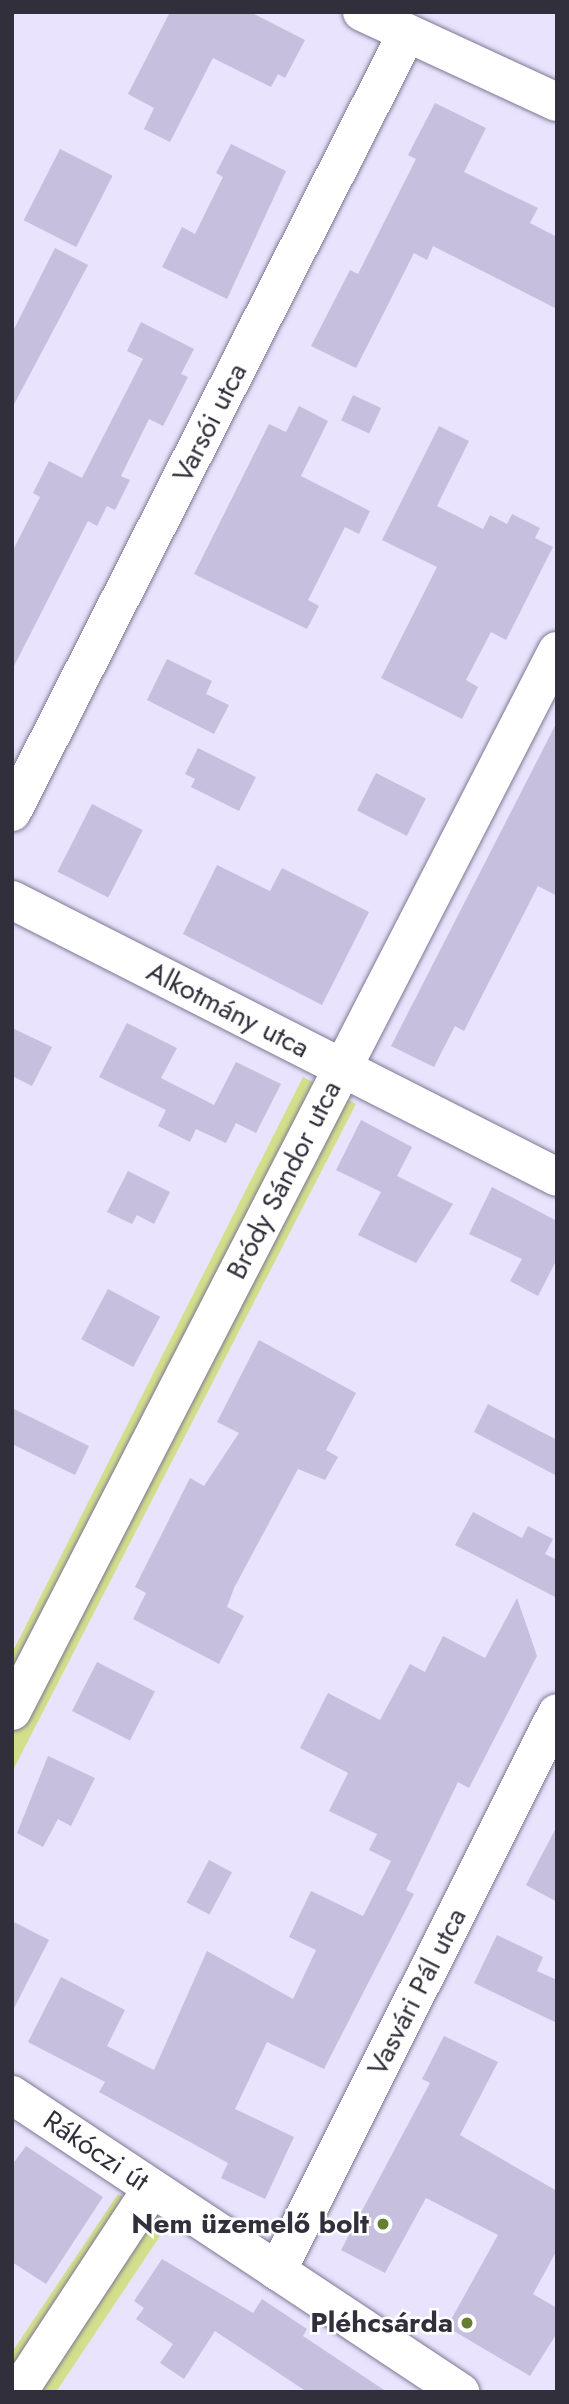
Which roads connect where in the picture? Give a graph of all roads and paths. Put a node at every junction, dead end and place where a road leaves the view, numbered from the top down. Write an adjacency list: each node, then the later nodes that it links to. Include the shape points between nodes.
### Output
1 (362, 12): 2 (street)
2 (407, 33): 3 (street); 5 (street, Varsói utca)
3 (557, 102)
4 (557, 651): 7 (street, Bródy Sándor utca)
5 (12, 812)
6 (12, 900): 7 (street, Alkotmány utca)
7 (342, 1067): 8 (street, Alkotmány utca); 9 (street, Bródy Sándor utca)
8 (557, 1177)
9 (12, 1711)
10 (557, 1713): 13 (street, Vasvári Pál utca)
11 (12, 2095): 12 (street, Rákóczi út)
12 (152, 2188): 13 (street, Rákóczi út); 14 (street)
13 (277, 2271): 15 (street, Rákóczi út)
14 (18, 2392)
15 (460, 2392)

